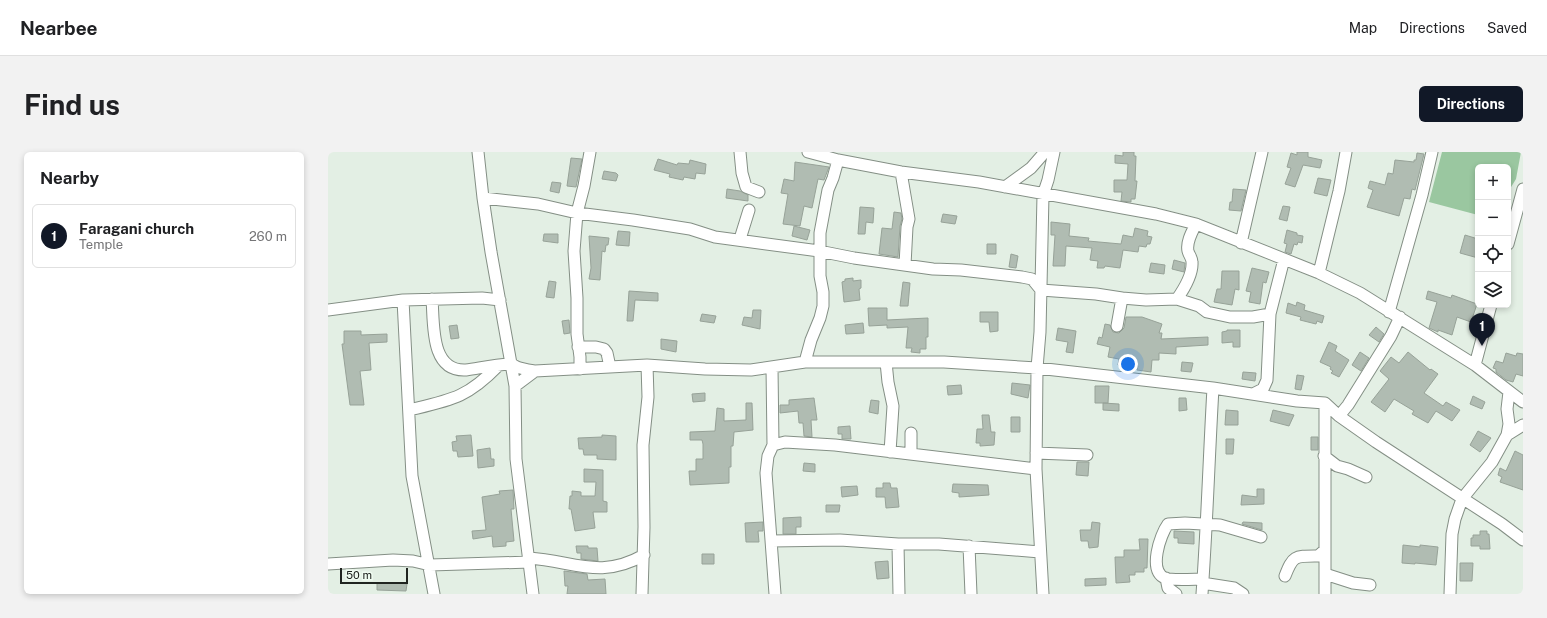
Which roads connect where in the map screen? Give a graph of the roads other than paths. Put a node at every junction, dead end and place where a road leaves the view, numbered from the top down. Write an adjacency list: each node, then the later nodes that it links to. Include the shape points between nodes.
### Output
1 (478, 152): 16 (street)
2 (590, 152): 18 (street)
3 (740, 152): 14 (street, via 746,187)
4 (808, 152): 10 (street)
5 (1045, 152): 12 (street, via 1031,168)
6 (1054, 152): 15 (street)
7 (1262, 152): 22 (street)
8 (1346, 152): 26 (street)
9 (1432, 152): 37 (street)
10 (838, 160): 11 (street); 23 (street, via 823,212)
11 (900, 172): 12 (street); 25 (street, via 909,219)
12 (1005, 187): 15 (street)
13 (1523, 189): 20 (street)
14 (759, 192)
15 (1043, 195): 19 (street, via 1156,214); 28 (street)
16 (483, 198): 18 (street, via 538,204); 27 (street)
17 (749, 210): 21 (street)
18 (577, 213): 21 (street); 43 (street, via 574,251)
19 (1196, 224): 22 (street); 32 (street, via 1188,244 1192,270)
20 (1510, 236)
21 (740, 239): 23 (street, via 751,243)
22 (1241, 243): 24 (street)
23 (819, 252): 25 (street); 44 (street, via 823,306)
24 (1284, 259): 26 (street); 38 (street)
25 (905, 265): 28 (street, via 1022,277 1032,279)
26 (1319, 273): 37 (street)
27 (496, 280): 29 (street); 34 (street)
28 (1041, 290): 30 (street); 52 (street)
29 (482, 298): 31 (street); 34 (street)
30 (1122, 298): 32 (street); 41 (street)
31 (432, 299): 33 (street); 49 (street, via 435,338 443,360 450,367 464,370)
32 (1177, 299): 39 (street, via 1199,306 1207,312 1237,318)
33 (403, 300): 36 (street); 61 (street)
34 (500, 300): 46 (street)
35 (1490, 308): 48 (street)
36 (328, 310)
37 (1388, 312): 40 (street)
38 (1270, 314): 39 (street); 42 (street)
39 (1253, 317): 42 (street)
40 (1400, 317): 48 (street); 62 (street, via 1348,406)
41 (1117, 326)
42 (1270, 330): 58 (street, via 1267,380 1263,389)
43 (578, 347): 50 (street, via 596,347 604,350); 53 (street)
44 (805, 362): 45 (street); 51 (street)
45 (886, 362): 52 (street, via 991,364); 67 (street, via 893,406)
46 (510, 363): 49 (street); 54 (street); 55 (street)
47 (647, 365): 50 (street); 51 (street, via 704,370 750,370); 83 (street, via 648,397 643,445)
48 (1475, 365): 57 (street)
49 (498, 366): 61 (street, via 484,381 466,393 450,400)
50 (610, 367): 53 (street)
51 (772, 367): 66 (street)
52 (1037, 368): 56 (street); 68 (street)
53 (580, 369): 54 (street)
54 (535, 370): 55 (street)
55 (515, 386): 84 (street, via 516,459)
56 (1213, 388): 58 (street); 75 (street)
57 (1509, 392): 59 (street); 65 (street)
58 (1255, 393): 60 (street)
59 (1523, 402)
60 (1324, 403): 62 (street); 71 (street)
61 (409, 410): 86 (street, via 412,476)
62 (1339, 416): 74 (street)
63 (1523, 425): 65 (street)
64 (911, 433): 69 (street)
65 (1507, 435): 74 (street, via 1492,462)
66 (773, 445): 67 (street, via 785,442); 78 (street, via 768,456 766,473)
67 (890, 452): 69 (street)
68 (1036, 453): 70 (street); 72 (street)
69 (910, 454): 72 (street)
70 (1087, 455)
71 (1324, 456): 73 (street, via 1337,466); 81 (street)
72 (1036, 469): 82 (street)
73 (1366, 477)
74 (1462, 499): 77 (street); 102 (street, via 1452,534)
75 (1207, 524): 76 (street, via 1220,525); 89 (street, via 1168,524 1158,544 1157,555 1157,567 1160,574); 91 (street)
76 (1261, 538)
77 (1523, 540)
78 (771, 541): 79 (street, via 840,540); 95 (street)
79 (898, 544): 80 (street); 96 (street)
80 (969, 546): 82 (street); 97 (street)
81 (1325, 550): 87 (street); 88 (street, via 1318,556 1295,558 1290,562)
82 (1040, 552): 98 (street)
83 (644, 555): 84 (street, via 631,562 606,568 586,568 551,560); 94 (street)
84 (530, 560): 86 (street); 93 (street)
85 (328, 564): 86 (street, via 393,560)
86 (430, 565): 92 (street)
87 (1325, 574): 90 (street, via 1353,583); 101 (street)
88 (1285, 576)
89 (1166, 578): 91 (street); 99 (street, via 1168,588)
90 (1370, 584)
91 (1202, 585): 100 (street, via 1234,588)
92 (434, 594)
93 (533, 594)
94 (642, 594)
95 (775, 594)
96 (899, 594)
97 (970, 594)
98 (1043, 594)
99 (1176, 594)
100 (1243, 594)
101 (1325, 594)
102 (1450, 594)

